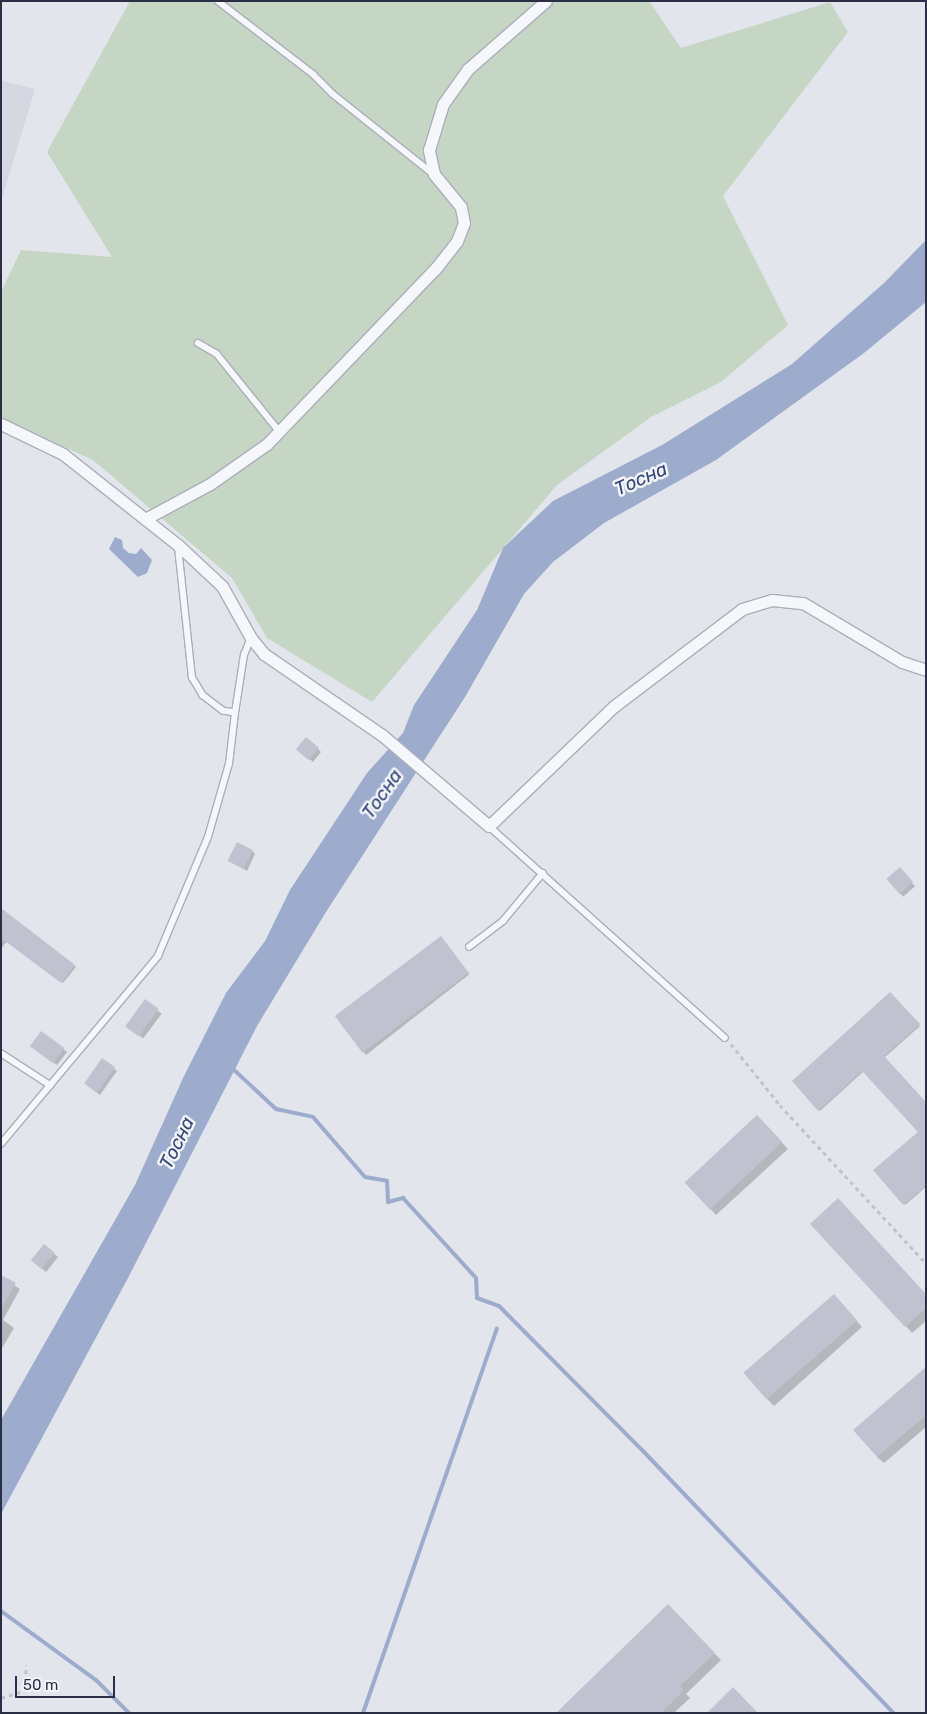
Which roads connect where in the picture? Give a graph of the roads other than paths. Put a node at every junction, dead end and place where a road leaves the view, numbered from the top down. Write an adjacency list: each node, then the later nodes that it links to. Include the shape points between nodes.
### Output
1 (218, 1): 3 (lane)
2 (546, 1): 3 (street, via 499,40 454,86 434,128 430,150)
3 (434, 174): 6 (street, via 461,207 464,223 457,241 436,268)
4 (198, 343): 6 (lane, via 217,354)
5 (1, 424): 7 (street, via 64,454)
6 (280, 432): 7 (street, via 218,480)
7 (145, 519): 8 (street)
8 (178, 545): 9 (street, via 222,586); 11 (lane, via 192,678 203,696 224,711)
9 (251, 638): 11 (lane, via 244,655); 12 (street, via 276,665 382,735)
10 (926, 670): 12 (street, via 902,662 803,603 772,600 742,610 613,707)
11 (235, 714): 17 (lane, via 229,764 208,837 158,956)
12 (489, 826): 13 (lane)
13 (543, 873): 14 (lane, via 503,921); 15 (lane)
14 (469, 947)
15 (726, 1038)
16 (1, 1053): 17 (lane)
17 (50, 1085): 18 (lane)
18 (1, 1144)

